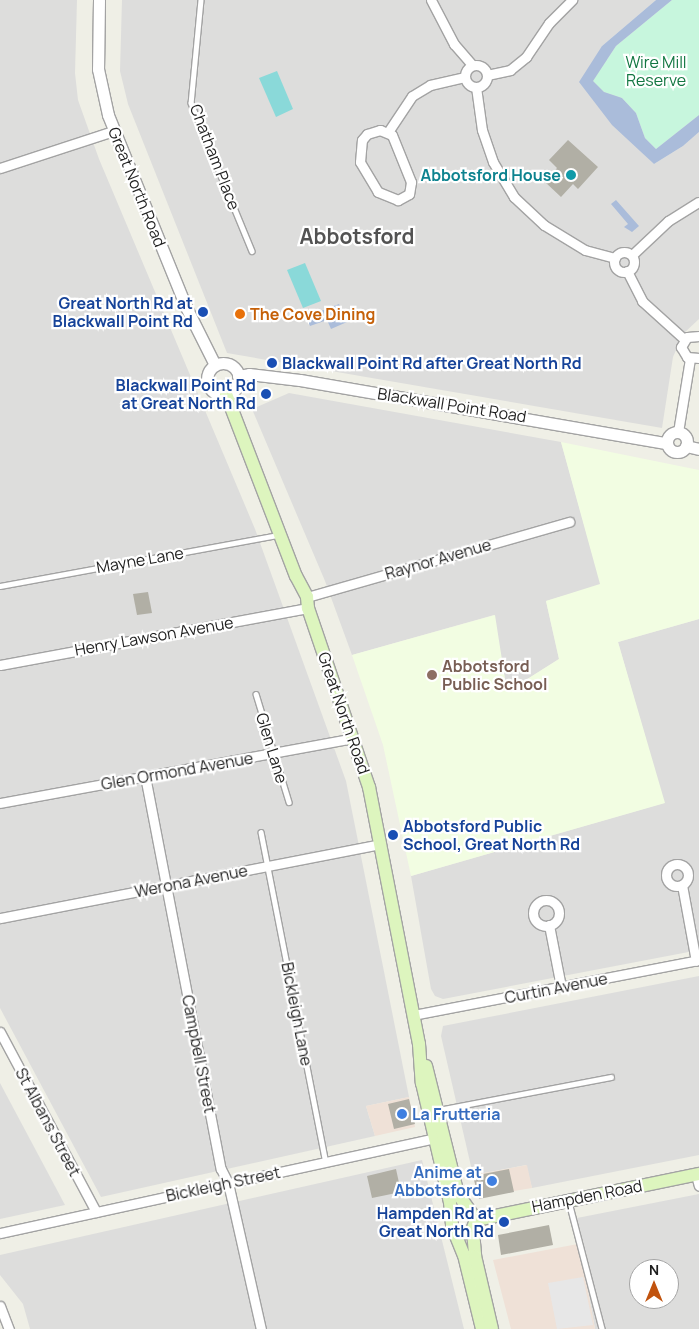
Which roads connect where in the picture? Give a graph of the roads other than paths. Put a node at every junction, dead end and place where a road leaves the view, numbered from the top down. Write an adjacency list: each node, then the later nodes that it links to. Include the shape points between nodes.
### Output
1 (99, 0): 9 (street, Great North Road, via 98,69)
2 (201, 0): 13 (lane, Chatham Place, via 191,103)
3 (431, 0): 5 (street, via 454,44)
4 (568, 1): 6 (street, via 526,57 510,70)
5 (472, 65): 6 (street, via 481,66); 7 (street)
6 (487, 75): 8 (street, via 483,84)
7 (464, 77): 8 (street, via 468,84); 10 (street, via 430,85 412,96)
8 (476, 87): 15 (street, via 482,130 493,162 514,197 544,225 585,250)
9 (113, 131): 11 (street); 20 (street, Great North Road, via 186,307)
10 (388, 132): 10 (street, via 411,182 409,194 398,200 378,192 360,162 359,150 368,134)
11 (0, 168)
12 (699, 202): 14 (street, via 668,221)
13 (252, 251)
14 (632, 255): 15 (street, via 623,252); 16 (street, via 634,264)
15 (615, 258): 16 (street, via 616,267)
16 (627, 271): 18 (street, via 642,301)
17 (699, 336): 18 (street, via 691,335)
18 (684, 339): 19 (street, via 682,351)
19 (697, 358): 23 (street)
20 (215, 365): 21 (street, via 229,365); 22 (street, via 207,376 209,386 216,393)
21 (238, 376): 22 (street, via 236,388); 24 (street, Blackwall Point Road, via 249,374 300,380)
22 (226, 394): 28 (main road, Great North Road)
23 (678, 432): 24 (street, via 670,434); 25 (street, via 686,437)
24 (666, 443): 25 (street, via 674,452 680,452)
25 (686, 446): 26 (street)
26 (699, 449)
27 (569, 522): 30 (street, Raynor Avenue)
28 (280, 534): 29 (lane, Mayne Lane); 30 (main road, Great North Road)
29 (0, 586)
30 (307, 602): 31 (street, Henry Lawson Avenue); 33 (main road, Great North Road)
31 (0, 664)
32 (256, 694): 34 (lane, Glen Lane)
33 (353, 738): 34 (street, Glen Ormond Avenue); 39 (main road, Great North Road)
34 (274, 753): 35 (street, Glen Ormond Avenue); 36 (lane, Glen Lane)
35 (145, 776): 37 (street, Glen Ormond Avenue); 42 (street, Campbell Street)
36 (289, 802)
37 (0, 803)
38 (261, 832): 40 (lane, Bickleigh Lane)
39 (381, 844): 40 (street, Werona Avenue); 47 (main road, Great North Road)
40 (268, 866): 42 (street, Werona Avenue); 52 (lane, Bickleigh Lane)
41 (682, 885): 45 (street)
42 (166, 886): 43 (street, Werona Avenue); 54 (street, Campbell Street, via 221,1169)
43 (0, 918)
44 (549, 925): 46 (street)
45 (697, 960): 46 (street, Curtin Avenue)
46 (561, 987): 47 (street, Curtin Avenue)
47 (413, 1015): 50 (main road, Great North Road)
48 (0, 1032): 56 (street, St Albans Street)
49 (611, 1077): 50 (lane)
50 (434, 1111): 51 (main road, Great North Road)
51 (440, 1137): 52 (street, Bickleigh Street); 57 (main road, Great North Road); 58 (main road, Great North Road, via 458,1194)
52 (326, 1162): 54 (street, Bickleigh Street)
53 (698, 1178): 55 (main road, Hampden Road)
54 (228, 1183): 56 (street, Bickleigh Street); 63 (street, Campbell Street)
55 (568, 1200): 58 (main road, Hampden Road); 66 (lane)
56 (96, 1212): 59 (street, Bickleigh Street)
57 (452, 1218): 58 (main road, via 460,1212); 60 (main road)
58 (473, 1221): 60 (main road, via 467,1235); 65 (main road, Great North Road, via 475,1256)
59 (0, 1233)
60 (456, 1233): 64 (main road)
61 (0, 1306): 62 (street)
62 (9, 1329)
63 (260, 1329)
64 (482, 1329)
65 (492, 1329)
66 (602, 1329)

